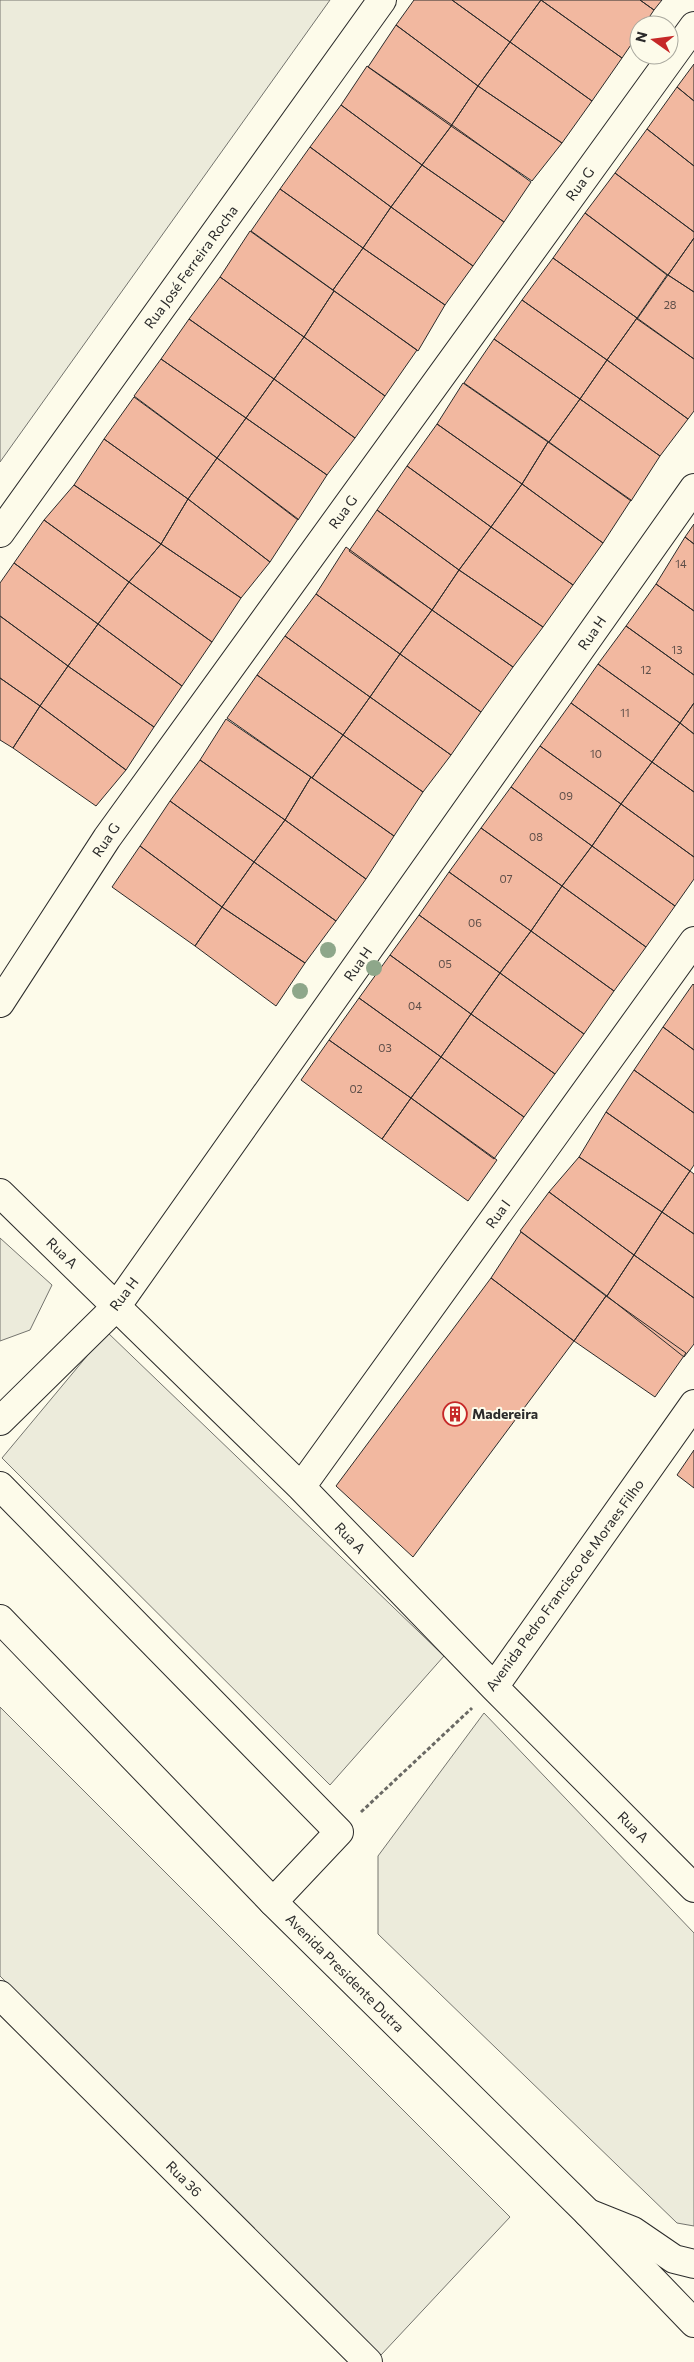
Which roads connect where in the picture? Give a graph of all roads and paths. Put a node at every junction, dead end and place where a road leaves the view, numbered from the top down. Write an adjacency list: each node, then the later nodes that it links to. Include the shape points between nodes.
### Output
1 (382, 0): 4 (main road, Rua José Ferreira Rocha)
2 (694, 26): 6 (main road, Rua G, via 107,838)
3 (694, 488): 8 (main road, Rua H)
4 (0, 533)
5 (694, 941): 12 (main road, Rua I)
6 (0, 1003)
7 (0, 1193): 8 (main road, Rua A)
8 (116, 1306): 10 (main road, Rua H); 12 (main road, Rua A)
9 (694, 1404): 14 (main road, Avenida Pedro Francisco de Moraes Filho)
10 (0, 1421)
11 (0, 1486): 15 (main road)
12 (301, 1488): 14 (main road, Rua A)
13 (0, 1619): 17 (main road, Avenida Presidente Dutra)
14 (494, 1687): 15 (path, Avenida Pedro Francisco de Moraes Filho); 16 (main road, Rua A)
15 (339, 1832): 17 (main road)
16 (692, 1880)
17 (273, 1902): 19 (main road, Avenida Presidente Dutra)
18 (0, 1995): 22 (main road, Rua 36)
19 (588, 2213): 20 (main road, via 633,2231 674,2259); 21 (main road, Avenida Presidente Dutra)
20 (694, 2264)
21 (694, 2323)
22 (368, 2362)

